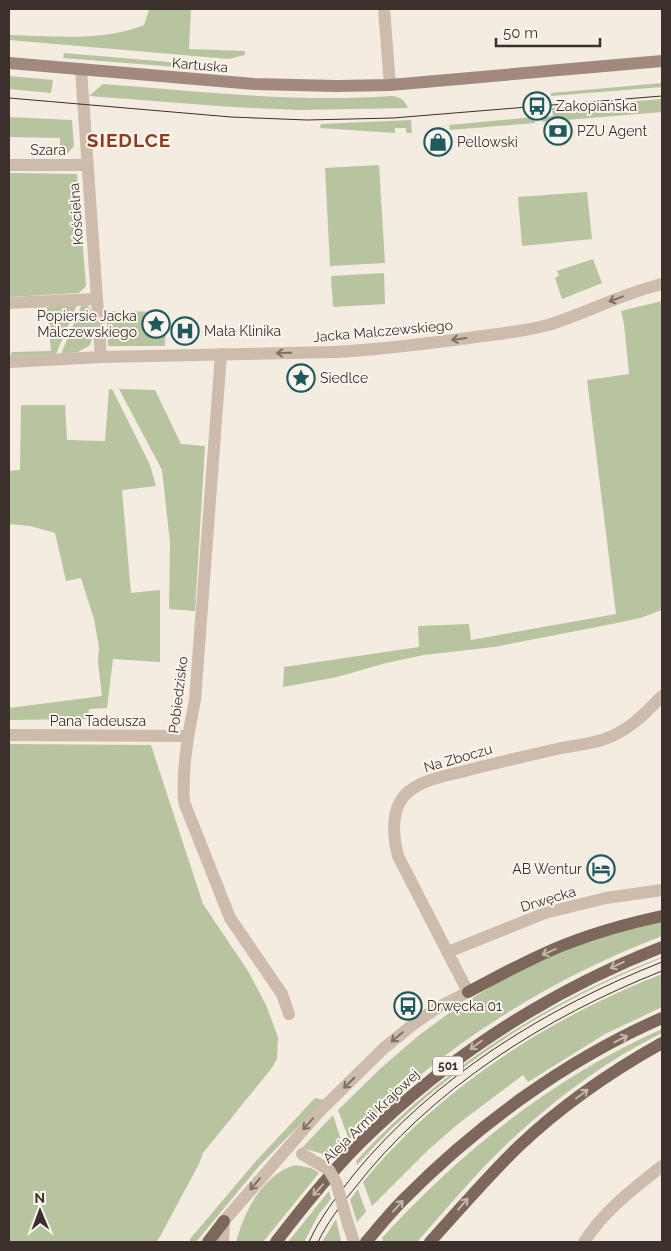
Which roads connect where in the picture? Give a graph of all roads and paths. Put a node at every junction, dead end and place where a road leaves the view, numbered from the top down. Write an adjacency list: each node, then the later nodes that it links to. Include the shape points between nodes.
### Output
1 (384, 9): 5 (street)
2 (662, 61): 5 (main road, Kartuska)
3 (9, 63): 4 (main road, Kartuska)
4 (81, 69): 5 (main road, Kartuska, via 254,84); 7 (street, Kościelna)
5 (390, 85)
6 (9, 165): 7 (street, Szara)
7 (87, 165): 9 (street, Kościelna)
8 (662, 284): 11 (street, Jacka Malczewskiego, one-way to 11, via 548,325 521,331 372,350)
9 (97, 299): 10 (street); 12 (street, Kościelna)
10 (9, 303)
11 (221, 354): 12 (street, Jacka Malczewskiego); 16 (street, Pobiedzisko, via 195,700)
12 (101, 357): 13 (street, Jacka Malczewskiego)
13 (9, 362)
14 (662, 696): 20 (street, Na Zboczu, via 625,730 602,740 428,780 408,792 396,810 394,840 398,856)
15 (9, 735): 16 (street, Pana Tadeusza)
16 (188, 736): 22 (street, Pobiedzisko, via 184,802 230,918 282,994)
17 (662, 890): 20 (street, Drwęcka, via 606,898 545,913)
18 (662, 916): 21 (main road, one-way to 21, via 617,926 567,943)
19 (662, 947): 30 (main road, Aleja Armii Krajowej / 501, one-way to 30, via 626,961 524,1013 444,1070 359,1145)
20 (448, 952): 21 (street, Na Zboczu)
21 (468, 992): 25 (street, one-way to 25, via 430,1013 384,1048)
22 (289, 1014)
23 (662, 1018): 32 (main road, one-way to 23, via 403,1200 484,1127 534,1090 592,1054)
24 (662, 1043): 33 (main road, one-way to 24, via 479,1186 558,1112 597,1083)
25 (287, 1148): 27 (street, one-way to 27); 31 (street, bridge, via 329,1170 336,1182)
26 (662, 1166): 34 (street, via 609,1211)
27 (224, 1221): 28 (street); 29 (main road)
28 (223, 1241)
29 (208, 1242)
30 (276, 1242)
31 (354, 1242)
32 (366, 1242)
33 (430, 1242)
34 (584, 1242)

